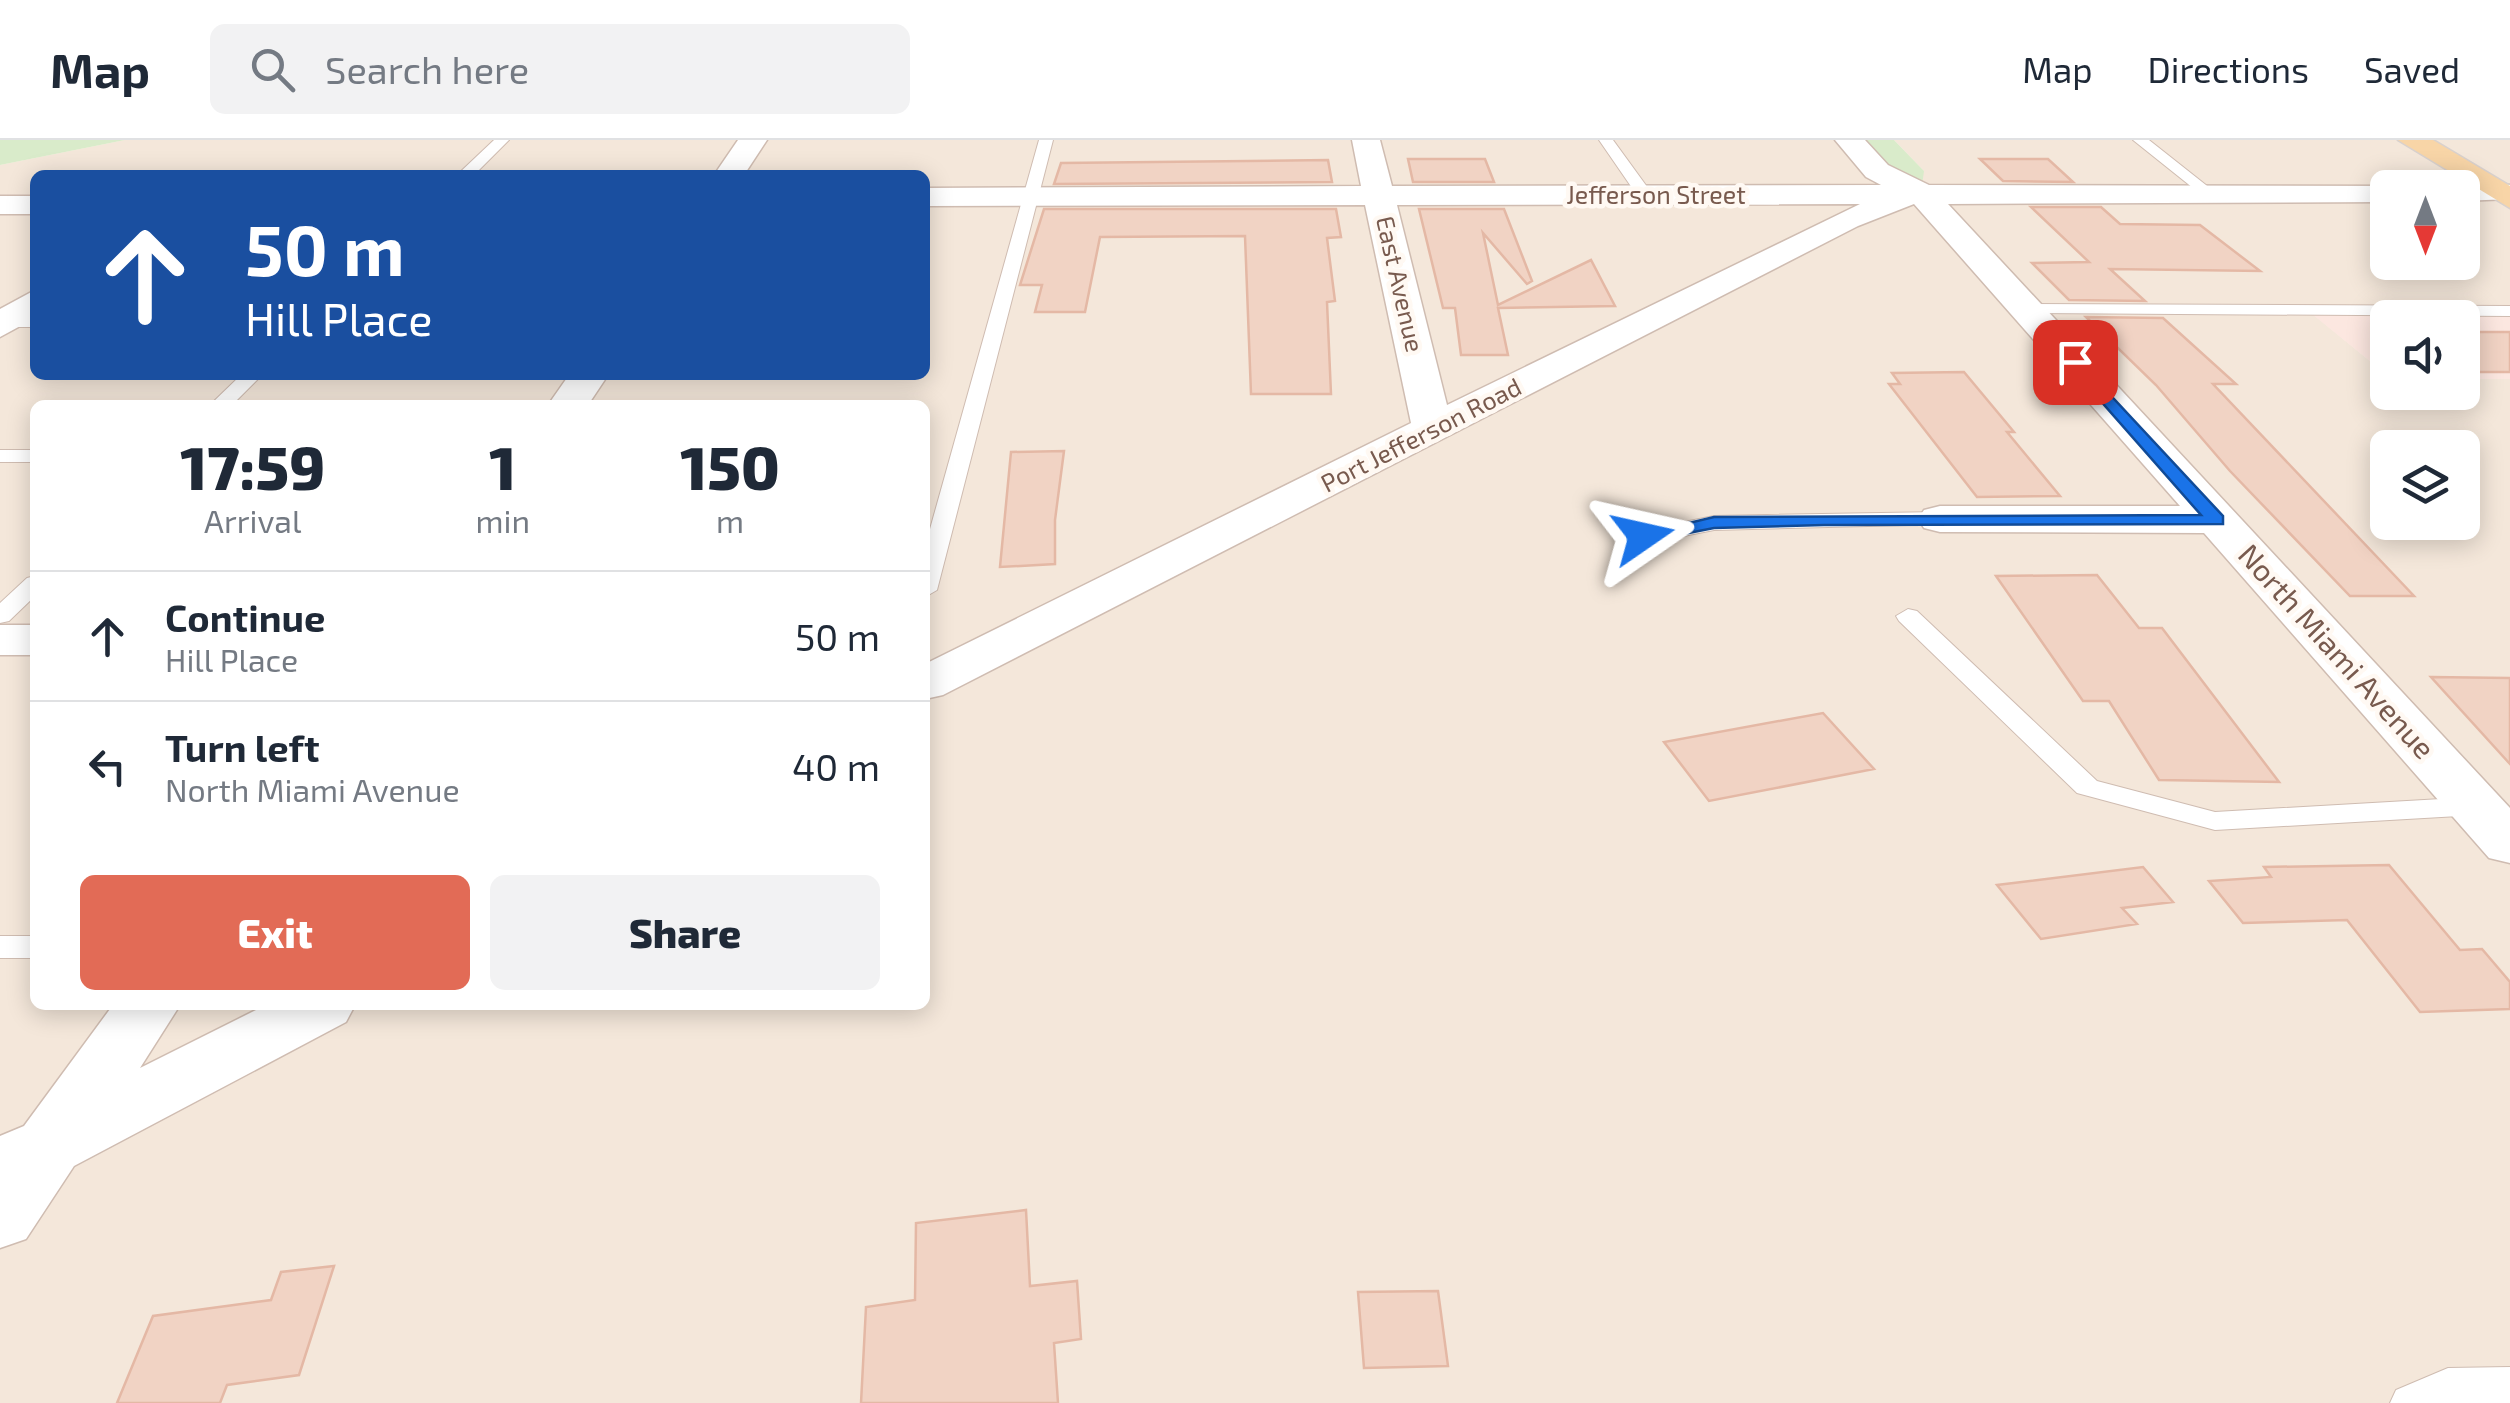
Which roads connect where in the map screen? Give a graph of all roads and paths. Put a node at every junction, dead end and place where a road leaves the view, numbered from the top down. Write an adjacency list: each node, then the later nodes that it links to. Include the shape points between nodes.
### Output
1 (502, 140): 10 (lane)
2 (752, 140): 11 (street)
3 (1046, 140): 19 (lane)
4 (1366, 140): 17 (street, East Avenue)
5 (1606, 140): 15 (lane)
6 (1850, 140): 13 (street, North Miami Avenue, via 1877,172)
7 (2140, 140): 14 (lane)
8 (2412, 140): 16 (main road)
9 (1904, 150): 13 (street, North Miami Avenue, via 1924,172)
10 (471, 170)
11 (732, 170)
12 (2370, 192): 14 (street, Jefferson Street)
13 (1921, 193): 14 (street, Jefferson Street); 15 (street, Jefferson Street); 23 (street, North Miami Avenue); 28 (street, Port Jefferson Road, via 1847,219)
14 (2208, 193)
15 (1645, 195): 17 (street, Jefferson Street)
16 (2504, 195)
17 (1380, 196): 19 (street, Jefferson Street); 28 (street, East Avenue)
18 (930, 197): 19 (street, Jefferson Street)
19 (1032, 197): 34 (lane)
20 (30, 205): 21 (street)
21 (0, 206)
22 (30, 305): 25 (street)
23 (2028, 309): 24 (lane); 32 (street, North Miami Avenue)
24 (2510, 311)
25 (10, 323)
26 (247, 380): 27 (lane)
27 (225, 400)
28 (1433, 429): 40 (street, Port Jefferson Road)
29 (0, 456): 30 (lane)
30 (30, 456)
31 (1940, 519): 32 (street); 33 (lane, via 1714,523)
32 (2216, 520): 41 (street, North Miami Avenue)
33 (1643, 536)
34 (930, 572)
35 (30, 588): 36 (lane)
36 (0, 616)
37 (1908, 616): 41 (lane, via 2087,787 2215,821)
38 (0, 640): 39 (street)
39 (30, 640)
40 (930, 681)
41 (2476, 806): 42 (street, North Miami Avenue)
42 (2510, 844)
43 (30, 946): 44 (lane)
44 (0, 947)
45 (144, 1010): 47 (street)
46 (313, 1010): 47 (street)
47 (24, 1157): 48 (street)
48 (0, 1216)
49 (2510, 1386): 50 (lane, via 2448,1387)
50 (2410, 1403)

